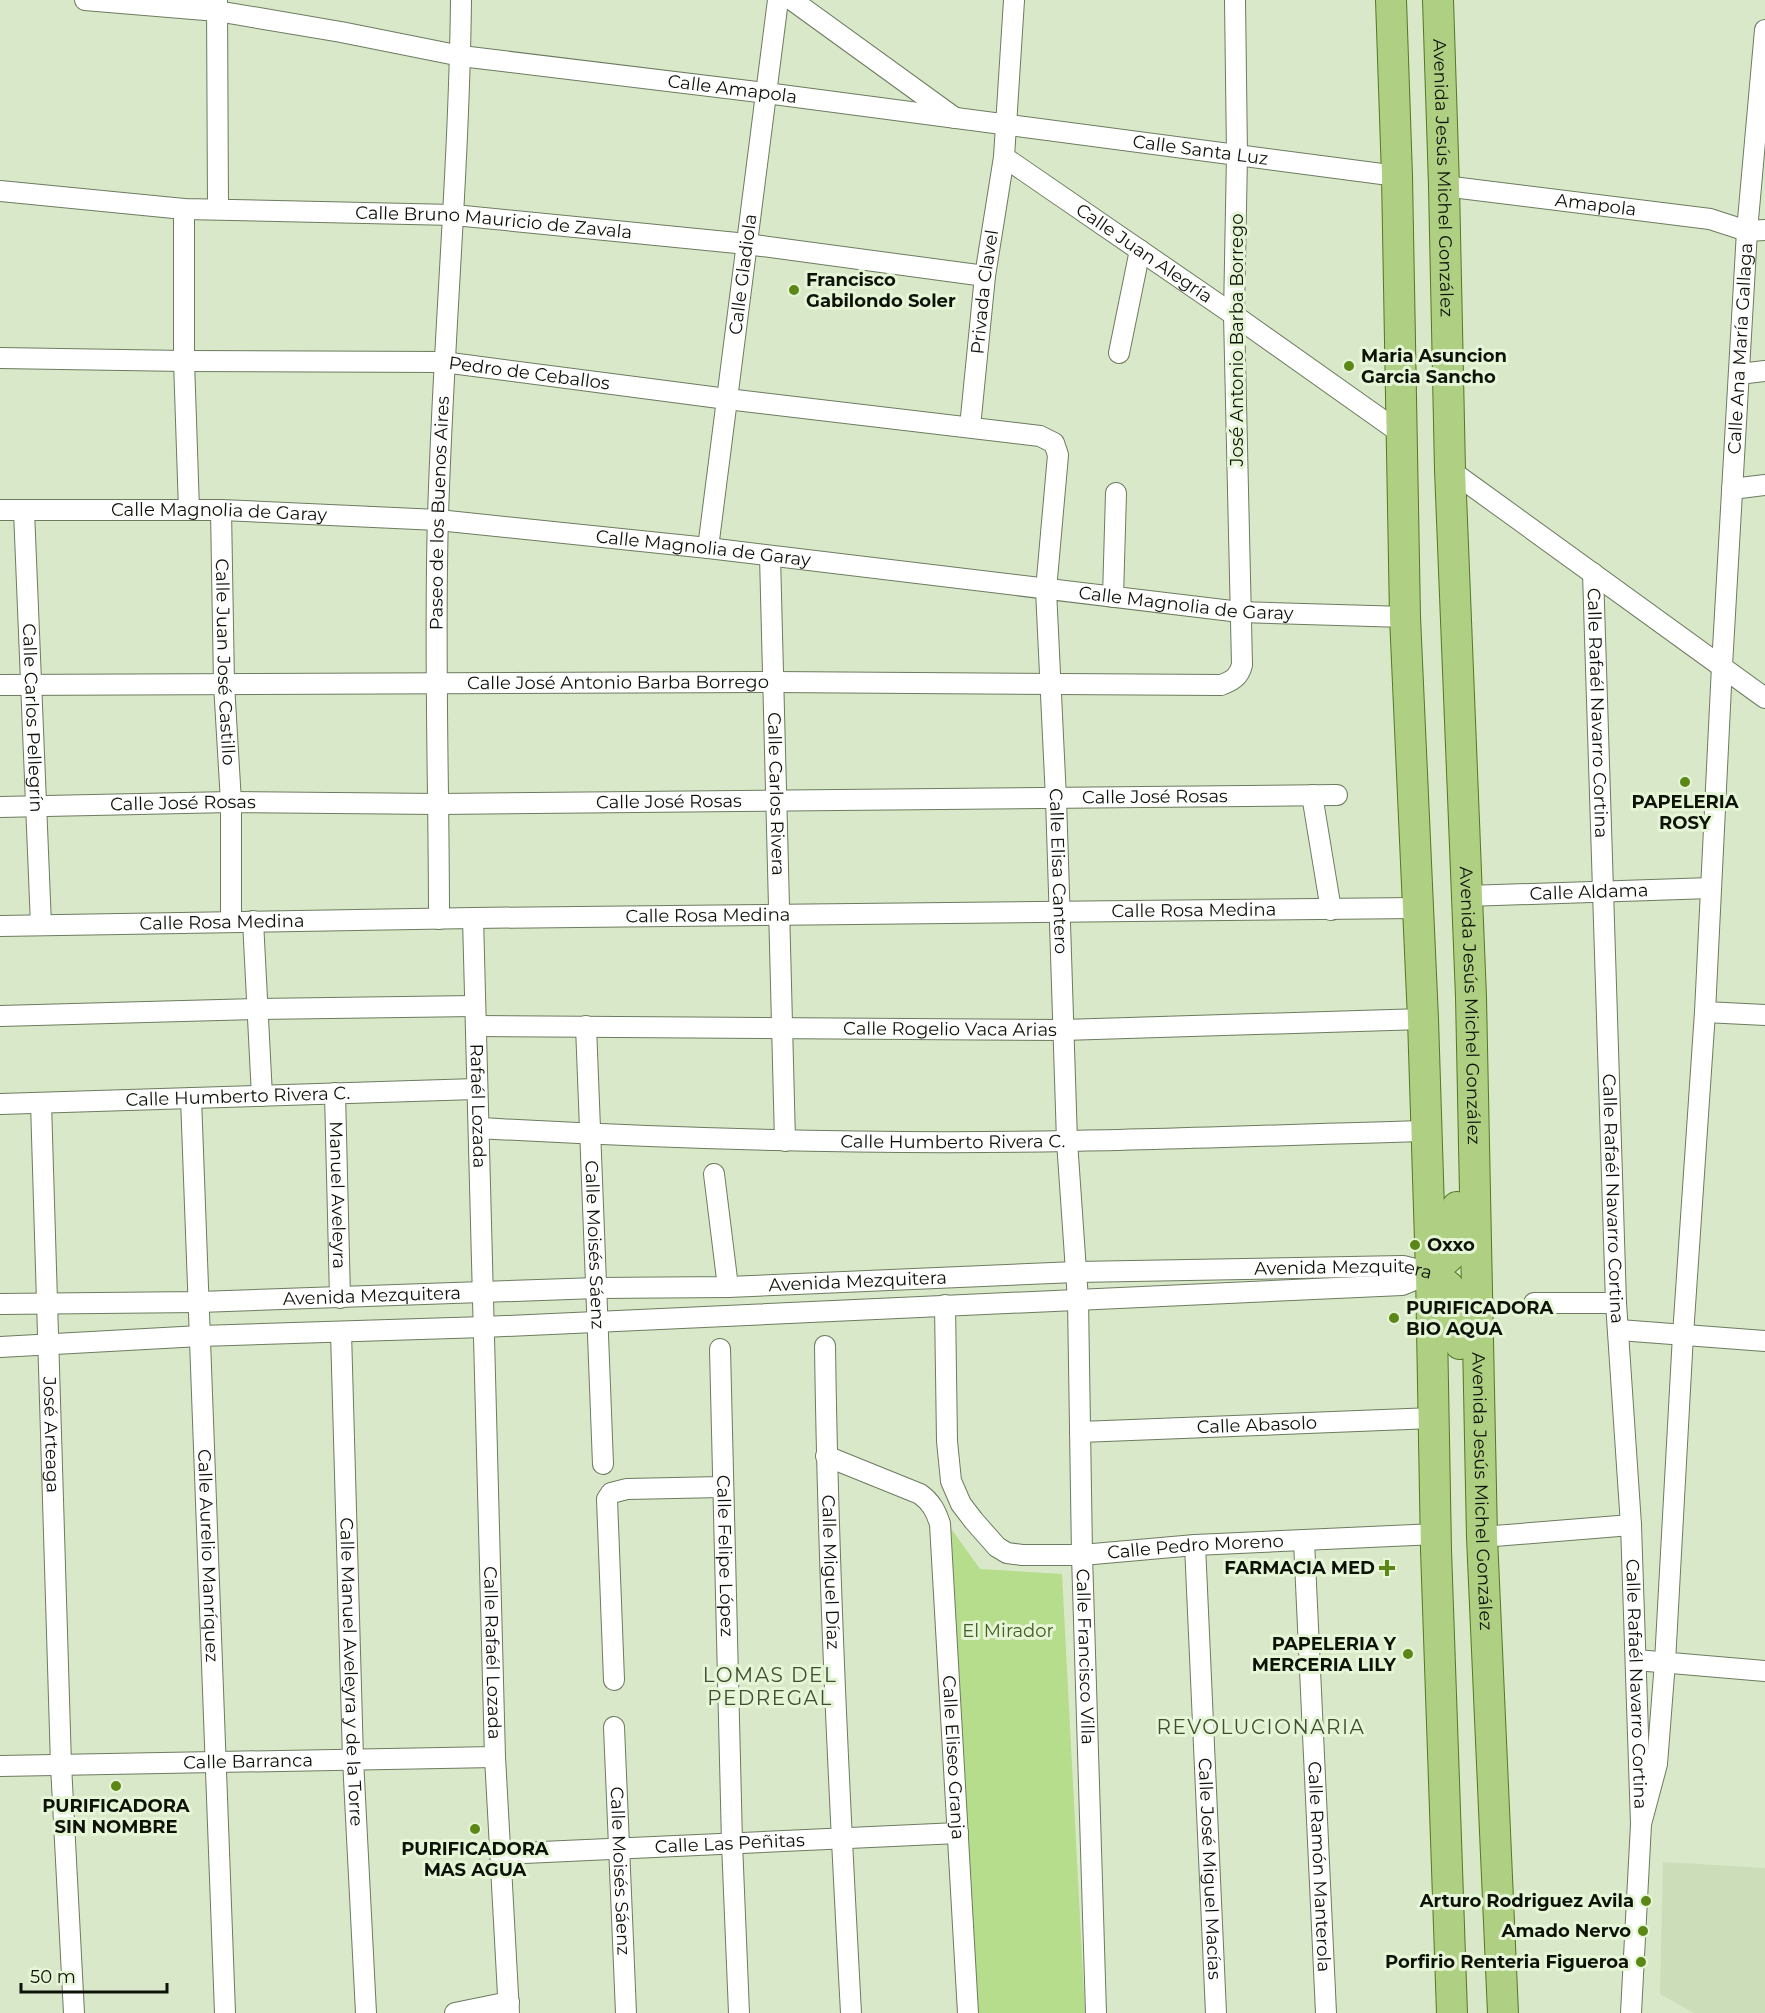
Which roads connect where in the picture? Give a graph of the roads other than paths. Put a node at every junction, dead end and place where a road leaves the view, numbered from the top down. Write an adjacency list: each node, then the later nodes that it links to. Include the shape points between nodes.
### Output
1 (85, 0): 9 (street, Calle Amapola)
2 (461, 0): 11 (street, Paseo de los Buenos Aires)
3 (778, 0): 12 (street, Calle Gladiola)
4 (792, 0): 13 (street)
5 (1014, 0): 14 (street, Privada Clavel)
6 (1234, 0): 15 (street, José Antonio Barba Borrego)
7 (1391, 0): 17 (main road)
8 (1438, 0): 18 (main road, Avenida Jesús Michel González)
9 (217, 6): 11 (street, Calle Amapola); 21 (street)
10 (1765, 30): 23 (street, Calle Ana María Gallaga)
11 (460, 56): 12 (street, Calle Amapola); 22 (street, Paseo de los Buenos Aires)
12 (766, 93): 13 (street, Calle Amapola); 24 (street, Calle Gladiola)
13 (957, 119): 14 (street, Calle Amapola)
14 (1005, 125): 15 (street, Calle Santa Luz); 16 (street, Privada Clavel)
15 (1238, 155): 17 (street, Calle Santa Luz); 27 (street, José Antonio Barba Borrego)
16 (1004, 157): 25 (street, Calle Juan Alegría); 26 (street, Privada Clavel)
17 (1397, 176): 36 (main road)
18 (1444, 186): 23 (street, Amapola, via 1710,219); 38 (main road, Avenida Jesús Michel González)
19 (0, 191): 20 (street, Calle Bruno Mauricio de Zavala)
20 (184, 209): 21 (street, Calle Bruno Mauricio de Zavala); 30 (street)
21 (218, 209): 22 (street, Calle Bruno Mauricio de Zavala)
22 (454, 215): 24 (street, Calle Bruno Mauricio de Zavala); 31 (street, Paseo de los Buenos Aires)
23 (1756, 230): 33 (street, Calle Ana María Gallaga)
24 (747, 244): 26 (street, Calle Bruno Mauricio de Zavala); 34 (street, Calle Gladiola)
25 (1140, 250): 27 (street, Calle Juan Alegría); 28 (street)
26 (985, 276): 35 (street, Privada Clavel)
27 (1234, 315): 36 (street, Calle Juan Alegría); 52 (street, José Antonio Barba Borrego)
28 (1119, 353)
29 (0, 358): 30 (street, Pedro de Ceballos)
30 (184, 361): 31 (street, Pedro de Ceballos); 44 (street)
31 (443, 362): 34 (street, Pedro de Ceballos); 46 (street, Paseo de los Buenos Aires)
32 (1765, 371): 33 (street)
33 (1739, 374): 40 (street, Calle Ana María Gallaga)
34 (728, 399): 35 (street, Pedro de Ceballos); 47 (street, Calle Gladiola)
35 (970, 427): 37 (street, Pedro de Ceballos, via 1040,436)
36 (1402, 434): 53 (main road)
37 (1054, 443): 50 (street, Calle Elisa Cantero, via 1058,455)
38 (1450, 470): 49 (street); 73 (main road, Avenida Jesús Michel González)
39 (1765, 485): 40 (street)
40 (1732, 489): 54 (street, Calle Ana María Gallaga)
41 (1116, 493): 51 (street)
42 (0, 510): 43 (street, Calle Magnolia de Garay)
43 (24, 510): 44 (street, Calle Magnolia de Garay); 58 (street, Calle Carlos Pellegrín)
44 (189, 510): 45 (street, Calle Magnolia de Garay)
45 (221, 510): 46 (street, Calle Magnolia de Garay); 59 (street, Calle Juan José Castillo)
46 (438, 520): 47 (street, Calle Magnolia de Garay); 57 (street, Paseo de los Buenos Aires)
47 (708, 548): 48 (street, Calle Magnolia de Garay)
48 (770, 556): 50 (street, Calle Magnolia de Garay); 56 (street, Calle Carlos Rivera)
49 (1593, 573): 54 (street); 72 (street, Calle Rafaél Navarro Cortina)
50 (1046, 590): 51 (street, Calle Magnolia de Garay); 60 (street, Calle Elisa Cantero)
51 (1113, 597): 52 (street, Calle Magnolia de Garay)
52 (1240, 612): 53 (street, Calle Magnolia de Garay); 55 (street, José Antonio Barba Borrego, via 1242,665)
53 (1405, 617): 74 (main road)
54 (1722, 666): 62 (street); 71 (street, Calle Rafaél Navarro Cortina)
55 (1236, 678): 60 (street, Calle José Antonio Barba Borrego, via 1221,685)
56 (773, 682): 57 (street, Calle José Antonio Barba Borrego); 60 (street, Calle José Antonio Barba Borrego); 65 (street, Calle Carlos Rivera)
57 (438, 683): 59 (street, Calle José Antonio Barba Borrego); 68 (street, Paseo de los Buenos Aires)
58 (30, 684): 59 (street, Calle José Antonio Barba Borrego); 61 (street, Calle José Antonio Barba Borrego); 70 (street, Calle Carlos Pellegrín)
59 (224, 684): 67 (street, Calle Juan José Castillo)
60 (1052, 684): 66 (street, Calle Elisa Cantero)
61 (0, 685)
62 (1765, 698)
63 (1312, 795): 64 (street, Calle José Rosas); 66 (street, Calle José Rosas); 75 (street)
64 (1337, 795)
65 (776, 799): 66 (street, Calle José Rosas); 68 (street, Calle José Rosas); 77 (street, Calle Carlos Rivera)
66 (1056, 799): 76 (street, Calle Elisa Cantero)
67 (231, 802): 68 (street, Calle José Rosas); 70 (street, Calle José Rosas); 80 (street, Calle Juan José Castillo)
68 (439, 804): 79 (street, Paseo de los Buenos Aires)
69 (0, 807): 70 (street, Calle José Rosas)
70 (36, 807): 82 (street, Calle Carlos Pellegrín)
71 (1711, 888): 72 (street, Calle Aldama); 87 (street, Calle Rafaél Navarro Cortina)
72 (1603, 892): 73 (street, Calle Aldama); 117 (street, Calle Rafaél Navarro Cortina)
73 (1467, 896): 84 (main road, Avenida Jesús Michel González)
74 (1416, 908): 75 (street, Calle Rosa Medina); 90 (main road)
75 (1331, 910): 76 (street, Calle Rosa Medina)
76 (1059, 912): 77 (street, Calle Rosa Medina); 94 (street, Calle Elisa Cantero)
77 (779, 915): 78 (street, Calle Rosa Medina); 93 (street, Calle Carlos Rivera)
78 (473, 918): 79 (street, Calle Rosa Medina); 85 (street, Rafaél Lozada)
79 (439, 919): 81 (street, Calle Rosa Medina)
80 (231, 921): 81 (street, Calle Rosa Medina); 82 (street, Calle Rosa Medina)
81 (253, 921): 86 (street)
82 (41, 925): 83 (street, Calle Rosa Medina)
83 (0, 926)
84 (1471, 997): 108 (main road, via 1452,1056 1458,1238 1452,1254); 138 (main road, Avenida Jesús Michel González)
85 (475, 1006): 86 (street); 91 (street, Rafaél Lozada)
86 (257, 1009): 89 (street); 97 (street)
87 (1705, 1012): 88 (street); 124 (street, Calle Rafaél Navarro Cortina)
88 (1765, 1015)
89 (0, 1016)
90 (1423, 1019): 94 (street, Calle Rogelio Vaca Arias); 102 (main road)
91 (476, 1026): 92 (street, Calle Rogelio Vaca Arias); 95 (street, Rafaél Lozada)
92 (586, 1026): 93 (street, Calle Rogelio Vaca Arias); 103 (street, Calle Moisés Sáenz)
93 (782, 1028): 94 (street, Calle Rogelio Vaca Arias); 104 (street, Calle Carlos Rivera)
94 (1063, 1030): 105 (street, Calle Elisa Cantero)
95 (476, 1089): 96 (street, Calle Humberto Rivera C.); 101 (street, Rafaél Lozada)
96 (335, 1094): 97 (street, Calle Humberto Rivera C.); 112 (street, Manuel Aveleyra)
97 (262, 1096): 98 (street, Calle Humberto Rivera C.)
98 (191, 1098): 99 (street, Calle Humberto Rivera C.); 114 (street, Calle Aurelio Manríquez)
99 (41, 1103): 100 (street, Calle Humberto Rivera C.); 115 (street, José Arteaga)
100 (0, 1104)
101 (478, 1128): 103 (street, Calle Humberto Rivera C.); 111 (street, Rafaél Lozada)
102 (1426, 1131): 105 (street, Calle Humberto Rivera C.); 108 (main road)
103 (591, 1134): 104 (street, Calle Humberto Rivera C.); 110 (street, Calle Moisés Sáenz)
104 (785, 1141): 105 (street, Calle Humberto Rivera C.)
105 (1067, 1142): 107 (street, Calle Elisa Cantero)
106 (714, 1174): 109 (street)
107 (1076, 1272): 108 (street, Avenida Mezquitera, via 1403,1266); 109 (street, Avenida Mezquitera); 113 (street, Calle Elisa Cantero)
108 (1431, 1273): 113 (street, Avenida Mezquitera, via 1402,1285); 131 (main road); 138 (main road, via 1449,1287 1459,1310 1466,1476)
109 (728, 1287): 110 (street, Avenida Mezquitera)
110 (597, 1288): 111 (street, Avenida Mezquitera); 120 (street, Calle Moisés Sáenz)
111 (483, 1292): 112 (street, Avenida Mezquitera); 121 (street, Calle Rafaél Lozada)
112 (340, 1298): 114 (street, Avenida Mezquitera)
113 (1078, 1300): 119 (street, Avenida Mezquitera); 132 (street, Calle Francisco Villa)
114 (199, 1302): 115 (street, Avenida Mezquitera); 125 (street, Calle Aurelio Manríquez)
115 (47, 1303): 118 (street, Avenida Mezquitera); 127 (street, José Arteaga)
116 (1534, 1303): 117 (street)
117 (1617, 1303): 122 (street, Calle Rafaél Navarro Cortina)
118 (0, 1304)
119 (945, 1305): 120 (street, Avenida Mezquitera); 141 (street, Calle Pedro Moreno, via 947,1441 951,1481 961,1503 987,1537 1007,1553)
120 (598, 1321): 121 (street, Avenida Mezquitera); 134 (street, Calle Moisés Sáenz)
121 (484, 1327): 123 (street, Avenida Mezquitera); 147 (street, Calle Rafaél Lozada)
122 (1619, 1330): 124 (street); 136 (street, Calle Rafaél Navarro Cortina)
123 (341, 1332): 125 (street, Avenida Mezquitera); 148 (street, Calle Manuel Aveleyra y de la Torre)
124 (1683, 1335): 126 (street); 143 (street, Calle Rafaél Navarro Cortina)
125 (200, 1336): 127 (street, Avenida Mezquitera); 149 (street, Calle Aurelio Manríquez)
126 (1765, 1341)
127 (48, 1345): 129 (street, Avenida Mezquitera); 150 (street, José Arteaga)
128 (825, 1346): 133 (street, Calle Miguel Díaz)
129 (0, 1347)
130 (720, 1349): 135 (street, Calle Felipe López)
131 (1433, 1418): 132 (street, Calle Abasolo); 137 (main road)
132 (1080, 1432): 141 (street, Calle Francisco Villa)
133 (826, 1456): 153 (street, Calle Eliseo Granja, via 920,1494 937,1514); 154 (street, Calle Miguel Díaz)
134 (603, 1464)
135 (722, 1487): 145 (street, via 627,1489 611,1493 607,1499); 155 (street, Calle Felipe López)
136 (1631, 1525): 138 (street); 142 (street, Calle Rafaél Navarro Cortina)
137 (1436, 1534): 139 (street, Calle Pedro Moreno); 170 (main road)
138 (1482, 1537): 171 (main road, Avenida Jesús Michel González)
139 (1304, 1541): 140 (street, Calle Pedro Moreno); 169 (street, Calle Ramón Manterola)
140 (1195, 1545): 141 (street, Calle Pedro Moreno); 168 (street, Calle José Miguel Macías)
141 (1082, 1555): 167 (street, Calle Francisco Villa)
142 (1636, 1660): 143 (street); 152 (street, Calle Rafaél Navarro Cortina)
143 (1665, 1662): 144 (street); 152 (street, Calle Rafaél Navarro Cortina, via 1657,1764)
144 (1765, 1671)
145 (614, 1680)
146 (614, 1727): 156 (street, Calle Moisés Sáenz)
147 (495, 1757): 148 (street, Calle Barranca); 157 (street, Calle Rafaél Lozada)
148 (353, 1758): 149 (street, Calle Barranca); 161 (street, Calle Manuel Aveleyra y de la Torre)
149 (216, 1761): 150 (street, Calle Barranca); 160 (street, Calle Aurelio Manríquez)
150 (61, 1765): 151 (street, Calle Barranca); 159 (street, José Arteaga)
151 (0, 1766)
152 (1641, 1824): 172 (street, Calle Rafaél Navarro Cortina)
153 (958, 1833): 154 (street, Calle Las Peñitas); 166 (street, Calle Eliseo Granja)
154 (841, 1839): 155 (street, Calle Las Peñitas); 165 (street, Calle Miguel Díaz)
155 (732, 1843): 156 (street, Calle Las Peñitas); 164 (street, Calle Felipe López)
156 (618, 1849): 157 (street, Calle Las Peñitas); 163 (street, Calle Moisés Sáenz)
157 (500, 1854): 158 (street, Calle Rafaél Lozada)
158 (509, 2007): 162 (street)
159 (74, 2013)
160 (225, 2013)
161 (366, 2013)
162 (454, 2013)
163 (626, 2013)
164 (739, 2013)
165 (851, 2013)
166 (968, 2013)
167 (1096, 2013)
168 (1216, 2013)
169 (1326, 2013)
170 (1452, 2013)
171 (1503, 2013)
172 (1631, 2013)

